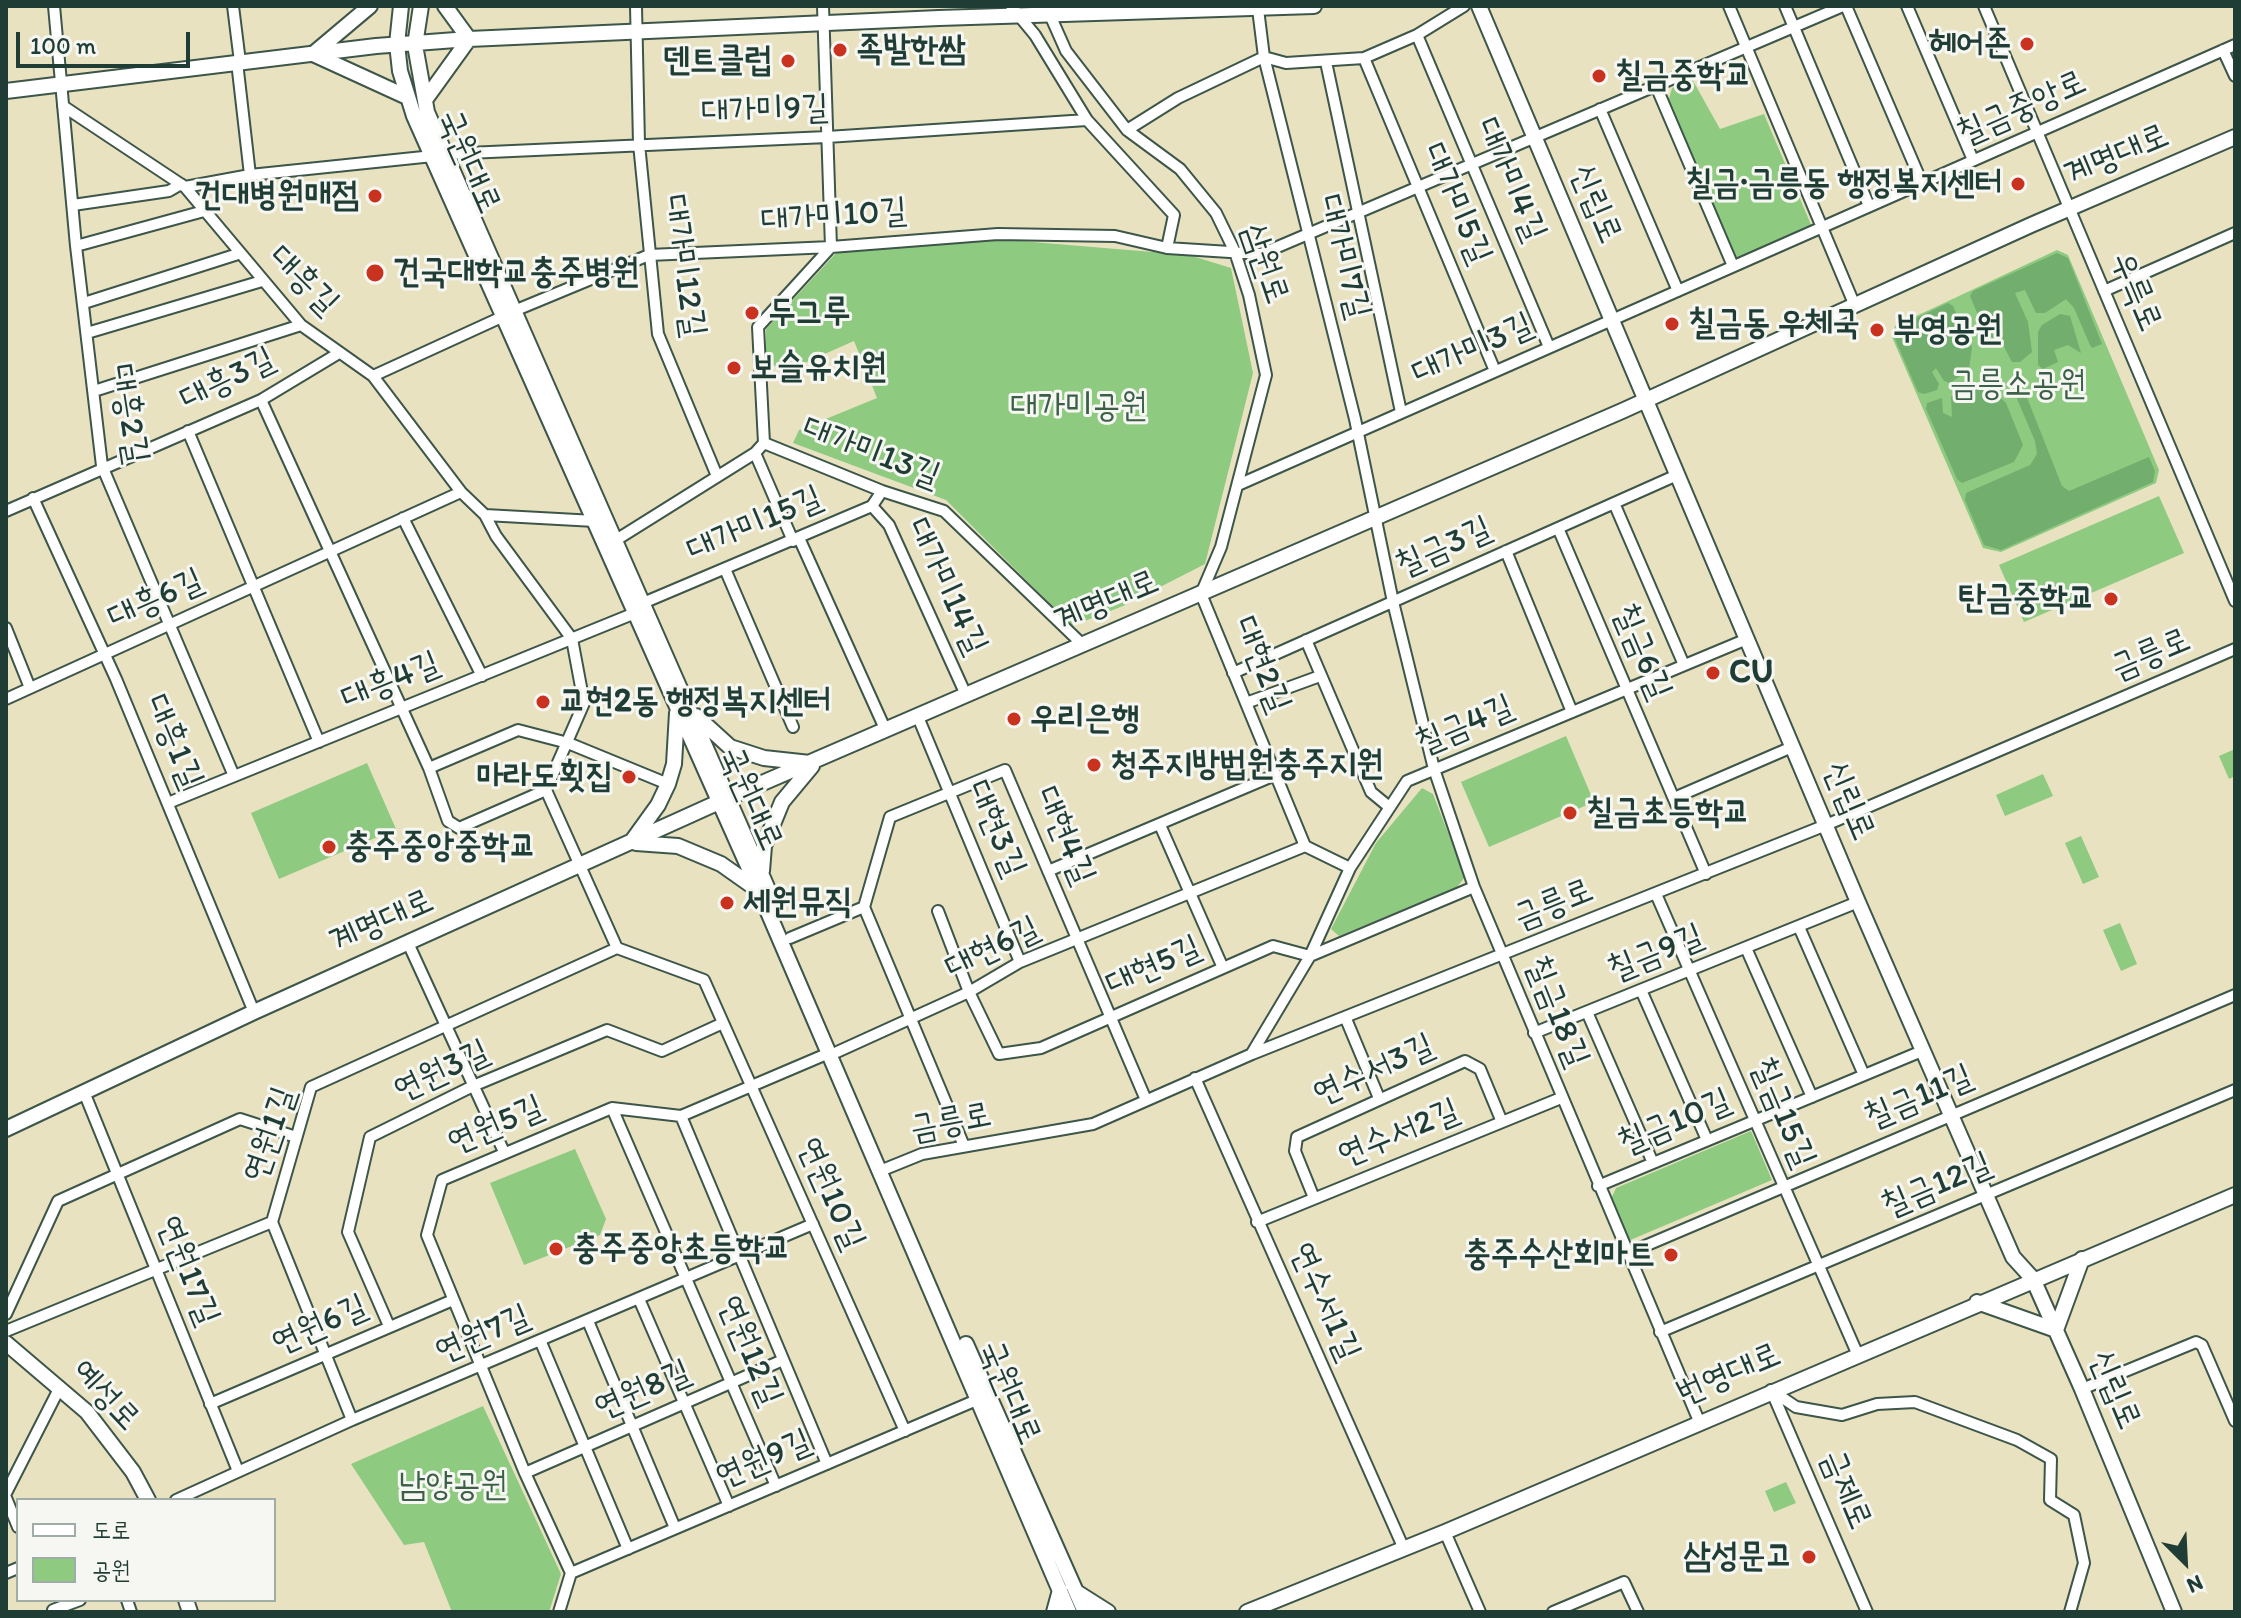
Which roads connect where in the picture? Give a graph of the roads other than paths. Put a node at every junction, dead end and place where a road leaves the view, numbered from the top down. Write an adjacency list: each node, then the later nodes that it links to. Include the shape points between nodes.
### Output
1 (54, 6): 36 (street, 대흥2길)
2 (233, 6): 33 (street)
3 (370, 6): 30 (street)
4 (401, 6): 25 (street, 국원대로)
5 (421, 6): 26 (street, 국원대로)
6 (445, 6): 24 (street)
7 (636, 6): 22 (street, 대가미12길)
8 (823, 6): 20 (street)
9 (1314, 6): 17 (street)
10 (1464, 6): 23 (street)
11 (1479, 6): 47 (street, 신립로)
12 (1729, 6): 28 (street)
13 (1785, 6): 21 (street)
14 (1845, 6): 21 (street, 대가미10길); 54 (street)
15 (1907, 6): 51 (street)
16 (1984, 6): 45 (street, 우륵로)
17 (1258, 9): 19 (street); 31 (street, 대가미7길)
18 (1013, 11): 19 (street); 20 (street); 43 (street, via 1035,35)
19 (1048, 11): 44 (street, 삼원로, via 1066,51)
20 (823, 24): 22 (street); 46 (street)
21 (1794, 27): 28 (street, 대가미10길); 58 (street)
22 (636, 34): 24 (street); 49 (street, 대가미12길)
23 (1417, 35): 32 (street); 52 (street, 대가미4길)
24 (469, 39): 26 (street); 40 (street)
25 (397, 44): 26 (street); 30 (street); 39 (street, 국원대로)
26 (415, 45): 40 (street, 국원대로)
27 (2235, 45): 29 (street, 칠금중앙로)
28 (1746, 47): 37 (street, 대가미10길); 62 (street)
29 (2223, 50): 35 (street); 45 (street, 칠금중앙로)
30 (313, 54): 33 (street); 39 (street)
31 (1264, 57): 34 (street, via 1286,63); 44 (street, via 1178,98); 64 (street, 대가미7길)
32 (1364, 58): 34 (street); 56 (street, 대가미5길)
33 (238, 62): 36 (street); 53 (street)
34 (1326, 62): 61 (street)
35 (2235, 76)
36 (60, 85): 38 (street); 41 (street, 대흥2길)
37 (1656, 86): 42 (street, 대가미10길); 71 (street)
38 (6, 91)
39 (407, 97): 50 (street, 국원대로)
40 (425, 100): 50 (street, 국원대로)
41 (63, 106): 55 (street, 대흥길); 57 (street, 대흥2길)
42 (1600, 109): 47 (street, 대가미10길); 73 (street)
43 (1087, 120): 46 (street, 대가미9길); 67 (street, via 1174,215)
44 (1127, 130): 68 (street, 삼원로, via 1180,169 1216,213)
45 (2037, 132): 51 (street, 칠금중앙로); 59 (street, 우륵로)
46 (827, 137): 49 (street, 대가미9길); 66 (street)
47 (1535, 137): 52 (street, 대가미10길); 78 (street, 신립로)
48 (2235, 137): 59 (street, 계명대로)
49 (639, 144): 50 (street, 대가미9길); 70 (street, 대가미12길)
50 (439, 155): 53 (street, 대가미9길); 77 (street, 국원대로)
51 (1973, 160): 54 (street, 칠금중앙로)
52 (1473, 164): 56 (street, 대가미10길); 81 (street, 대가미4길)
53 (250, 175): 55 (street, 대가미9길)
54 (1922, 183): 58 (street, 칠금중앙로)
55 (183, 186): 57 (street, 대가미9길); 60 (street, 대흥길)
56 (1418, 187): 61 (street, 대가미10길); 83 (street, 대가미5길)
57 (73, 205): 65 (street, 대흥2길)
58 (1869, 206): 62 (street, 칠금중앙로)
59 (2069, 209): 74 (street, 우륵로); 76 (street, 계명대로)
60 (204, 211): 65 (street); 69 (street, 대흥길)
61 (1359, 212): 64 (street, 대가미10길); 88 (street)
62 (1820, 228): 71 (street, 칠금중앙로); 76 (street)
63 (2235, 233): 74 (street)
64 (1308, 234): 68 (street, 대가미10길, via 1261,254); 90 (street, 대가미7길)
65 (76, 246): 75 (street, 대흥2길)
66 (831, 247): 67 (street, 대가미10길, via 998,234 1115,236); 70 (street, 대가미10길); 91 (street, via 758,327)
67 (1167, 248): 68 (street, 대가미10길)
68 (1235, 252): 96 (street, 삼원로, via 1266,375)
69 (238, 254): 72 (street, 대흥길); 75 (street)
70 (649, 255): 77 (street, 대가미10길); 95 (street, 대가미12길, via 658,334)
71 (1733, 266): 73 (street, 칠금중앙로)
72 (262, 281): 79 (street, 대흥길); 80 (street)
73 (1678, 291): 78 (street, 칠금중앙로)
74 (2104, 291): 115 (street, 우륵로)
75 (84, 303): 80 (street, 대흥2길)
76 (1855, 306): 86 (street, 계명대로)
77 (509, 314): 84 (street, 대가미10길); 106 (street, 국원대로); 109 (street, 국원대로)
78 (1612, 320): 81 (street, 대가미3길); 86 (street, 신립로)
79 (301, 325): 82 (street, 대흥길); 85 (street)
80 (87, 333): 85 (street, 대흥2길)
81 (1549, 347): 83 (street, 대가미3길)
82 (339, 353): 84 (street, 대흥길); 87 (street, 대흥3길)
83 (1495, 371): 88 (street, 대가미3길)
84 (373, 376): 98 (street, 대흥길)
85 (94, 391): 93 (street, 대흥2길)
86 (1645, 399): 94 (street, 신립로); 105 (street, 계명대로)
87 (261, 400): 89 (street, 대흥3길); 111 (street)
88 (1401, 412): 90 (street, 대가미3길)
89 (188, 431): 93 (street, 대흥3길); 113 (street)
90 (1357, 432): 96 (street, 대가미3길); 105 (street, 대가미7길)
91 (764, 443): 92 (street, 대가미13길); 97 (street, 대가미13길)
92 (755, 453): 95 (street, 대가미13길); 108 (street)
93 (102, 466): 99 (street, 대흥3길); 118 (street, 대흥2길)
94 (1677, 475): 100 (street, 칠금3길); 121 (street, 신립로)
95 (717, 476): 109 (street, 대가미13길)
96 (1238, 485): 114 (street, 삼원로)
97 (882, 491): 101 (street, 대가미15길); 123 (street, 대가미13길, via 944,511)
98 (461, 492): 103 (street, 대흥길); 104 (street, 대흥6길)
99 (33, 498): 102 (street, 대흥3길); 125 (street, 대흥1길)
100 (1614, 503): 107 (street, 칠금3길); 126 (street)
101 (872, 506): 108 (street, 대가미15길); 132 (street, 대가미14길, via 889,525)
102 (6, 511)
103 (485, 515): 106 (street); 120 (street, 대흥길)
104 (403, 518): 111 (street, 대흥6길); 128 (street)
105 (1376, 518): 114 (street, 계명대로); 116 (street, 칠금18길)
106 (595, 521): 117 (street, 국원대로)
107 (1558, 528): 110 (street, 칠금3길); 131 (street, 칠금6길)
108 (796, 539): 112 (street, 대가미15길); 140 (street)
109 (616, 540): 117 (street, 국원대로)
110 (1506, 551): 116 (street, 칠금3길); 137 (street)
111 (328, 552): 113 (street, 대흥6길); 135 (street)
112 (725, 569): 117 (street, 대가미15길); 139 (street)
113 (252, 586): 118 (street, 대흥6길); 141 (street)
114 (1201, 594): 123 (street, 계명대로); 127 (street, 대현2길)
115 (2235, 601)
116 (1393, 602): 122 (street, 칠금3길); 146 (street, 칠금18길)
117 (639, 608): 120 (street, 대흥4길); 136 (street, 국원대로)
118 (171, 623): 125 (street, 대흥6길); 148 (street, 대흥2길)
119 (6, 628): 130 (street)
120 (572, 639): 128 (street, 대흥4길); 142 (street, 대흥길, via 584,703)
121 (1747, 639): 126 (street, 칠금4길); 143 (street, 신립로)
122 (1306, 640): 127 (street, 칠금3길); 129 (street)
123 (1083, 645): 132 (street, 계명대로)
124 (2235, 649): 157 (street, 금릉로)
125 (102, 655): 130 (street, 대흥6길); 154 (street, 대흥1길)
126 (1684, 665): 131 (street, 칠금4길)
127 (1233, 673): 134 (street, 대현2길)
128 (482, 676): 135 (street, 대흥4길)
129 (1320, 676): 134 (street); 155 (street, via 1371,792)
130 (30, 688): 133 (street, 대흥6길)
131 (1627, 689): 137 (street, 칠금4길); 152 (street, 칠금6길)
132 (966, 695): 138 (street, 계명대로)
133 (6, 699)
134 (1246, 703): 147 (street, 대현2길)
135 (401, 708): 141 (street, 대흥4길); 145 (street)
136 (684, 711): 144 (street, via 730,747 764,758); 149 (street); 153 (street, 국원대로)
137 (1572, 712): 146 (street, 칠금4길)
138 (918, 717): 140 (street, 계명대로); 151 (street, 대현3길)
139 (793, 727)
140 (886, 731): 144 (street, 계명대로)
141 (319, 742): 148 (street, 대흥4길)
142 (568, 743): 145 (street, via 518,730); 149 (street); 150 (street, 대흥길)
143 (1792, 747): 152 (street); 157 (street, 신립로)
144 (814, 763): 153 (street, 계명대로); 164 (street, via 782,802 764,846)
145 (429, 768): 150 (street, via 448,821 459,828)
146 (1434, 769): 155 (street, 칠금4길, via 1407,781); 165 (street, 칠금18길)
147 (1275, 775): 156 (street); 159 (street, 대현2길)
148 (234, 776): 154 (street, 대흥4길)
149 (668, 784): 158 (street)
150 (546, 790): 160 (street)
151 (949, 791): 162 (street, 대현4길, via 1005,770); 170 (street, 대현4길, via 890,817); 180 (street, 대현3길)
152 (1674, 798): 163 (street, 칠금6길)
153 (724, 800): 158 (street, 계명대로); 164 (street, 국원대로); 166 (street, 국원대로)
154 (168, 803): 186 (street, 대흥1길)
155 (1388, 806): 161 (street, 칠금4길)
156 (1160, 825): 162 (street); 167 (street)
157 (1826, 825): 163 (street, 금릉로); 169 (street, 신립로)
158 (631, 842): 160 (street, 계명대로); 166 (street, via 678,846 721,864)
159 (1305, 846): 161 (street); 167 (street, 대현6길)
160 (581, 866): 175 (street, 계명대로); 176 (street)
161 (1350, 868): 178 (street, 칠금4길)
162 (1048, 871): 174 (street, 대현4길)
163 (1706, 874): 168 (street, 금릉로)
164 (762, 875): 173 (street, 국원대로)
165 (1474, 887): 178 (street); 179 (street, 칠금18길)
166 (759, 891): 195 (street, 국원대로)
167 (1191, 893): 174 (street, 대현6길); 181 (street)
168 (1656, 894): 179 (street, 금릉로); 182 (street, 칠금15길)
169 (1858, 902): 172 (street, 칠금9길); 194 (street, 신립로)
170 (864, 907): 173 (street); 189 (street)
171 (938, 911): 184 (street, 대현5길)
172 (1799, 927): 177 (street, 칠금9길); 197 (street)
173 (790, 938): 195 (street, 국원대로)
174 (1078, 940): 180 (street, 대현6길); 188 (street, 대현4길)
175 (408, 943): 186 (street, 계명대로); 192 (street)
176 (617, 948): 191 (street, 연원10길, via 704,980); 192 (street, 연원1길)
177 (1746, 948): 182 (street, 칠금9길); 203 (street)
178 (1310, 956): 181 (street, 대현5길, via 1273,946); 196 (street, 칠금4길)
179 (1503, 956): 190 (street, 금릉로); 193 (street, 칠금18길)
180 (1020, 962): 184 (street, 대현6길)
181 (1223, 968): 188 (street, 대현5길)
182 (1690, 970): 183 (street, 칠금9길); 210 (street, 칠금15길)
183 (1641, 990): 187 (street, 칠금9길); 214 (street)
184 (969, 992): 188 (street, 대현5길, via 999,1054 1041,1048); 189 (street, 대현6길)
185 (2235, 995): 208 (street, 칠금11길)
186 (254, 1012): 202 (street, 계명대로)
187 (1587, 1012): 193 (street, 칠금9길); 217 (street)
188 (1110, 1017): 206 (street, 대현4길)
189 (909, 1018): 195 (street, 대현6길); 215 (street)
190 (1346, 1019): 196 (street, 금릉로); 204 (street)
191 (723, 1023): 199 (street, 연원3길, via 662,1051 607,1030); 200 (street, 연원10길)
192 (445, 1026): 199 (street); 213 (street, 연원1길, via 311,1087)
193 (1534, 1033): 205 (street, 칠금18길)
194 (1922, 1051): 197 (street, 칠금10길); 208 (street, 신립로)
195 (833, 1052): 200 (street, 연원5길); 218 (street, 국원대로)
196 (1252, 1054): 198 (street, 금릉로)
197 (1864, 1075): 203 (street, 칠금10길)
198 (1195, 1078): 206 (street, 금릉로); 226 (street, 연수서1길)
199 (473, 1086): 216 (street); 240 (street, 연원3길, via 370,1137 348,1232)
200 (751, 1086): 209 (street, 연원5길); 227 (street, 연원10길)
201 (2235, 1090): 223 (street, 칠금12길)
202 (84, 1092): 212 (street, 계명대로); 219 (street, 연원17길)
203 (1812, 1097): 210 (street, 칠금10길)
204 (1379, 1098): 211 (street, 연수서3길, via 1465,1061 1480,1069); 224 (street, 연수서3길, via 1297,1137 1295,1151)
205 (1561, 1098): 211 (street, 연수서2길); 220 (street, 칠금18길)
206 (1146, 1100): 215 (street, 금릉로, via 1093,1124)
207 (612, 1108): 209 (street, 연원5길); 216 (street, 연원5길); 233 (street, 연원12길)
208 (1950, 1115): 221 (street, 칠금11길); 223 (street, 신립로)
209 (681, 1116): 229 (street)
210 (1755, 1120): 214 (street, 칠금10길); 221 (street, 칠금15길)
211 (1502, 1122): 224 (street, 연수서2길)
212 (6, 1129)
213 (296, 1137): 219 (street, via 240,1119); 225 (street, 연원1길)
214 (1707, 1140): 217 (street, 칠금10길)
215 (964, 1146): 218 (street, 금릉로)
216 (504, 1152): 236 (street, 연원5길, via 442,1180 427,1235)
217 (1653, 1163): 220 (street, 칠금10길)
218 (884, 1169): 254 (street, 국원대로); 277 (street, 국원대로)
219 (117, 1172): 232 (street, 연원17길); 238 (street, via 58,1201)
220 (1598, 1186): 228 (street, 칠금18길)
221 (1783, 1187): 228 (street, 칠금11길); 231 (street, 칠금15길)
222 (2235, 1195): 230 (street, 번영대로)
223 (1986, 1196): 231 (street, 칠금12길); 234 (street, 신립로, via 2013,1257)
224 (1314, 1198): 226 (street, 연수서2길)
225 (272, 1222): 232 (street); 247 (street, 연원1길)
226 (1257, 1222): 275 (street, 연수서1길)
227 (813, 1224): 229 (street, 연원7길); 261 (street, 연원10길)
228 (1626, 1254): 243 (street, 칠금18길)
229 (739, 1256): 233 (street, 연원7길); 248 (street)
230 (2082, 1259): 234 (street, 번영대로); 241 (street)
231 (1819, 1267): 243 (street, 칠금12길); 246 (street, 칠금15길)
232 (157, 1270): 242 (street); 255 (street, 연원17길)
233 (687, 1279): 235 (street, 연원7길); 250 (street, 연원12길)
234 (2033, 1279): 237 (street, 번영대로); 241 (street, 신립로)
235 (639, 1299): 239 (street, 연원7길); 256 (street)
236 (453, 1300): 240 (street, 연원6길); 249 (street, 연원5길)
237 (1977, 1302): 241 (street); 246 (street, 번영대로)
238 (6, 1314)
239 (588, 1321): 244 (street, 연원7길); 260 (street)
240 (389, 1326): 247 (street, 연원6길)
241 (2056, 1330): 252 (street, 신립로)
242 (6, 1331)
243 (1660, 1332): 258 (street, 칠금18길)
244 (540, 1340): 249 (street, 연원7길); 262 (street)
245 (6, 1343): 251 (street, 예성로)
246 (1857, 1353): 253 (street, 번영대로)
247 (325, 1354): 255 (street, 연원6길); 257 (street, 연원1길)
248 (783, 1360): 250 (street, 연원8길); 263 (street)
249 (481, 1366): 257 (street, 연원7길); 265 (street, 연원5길)
250 (733, 1383): 256 (street, 연원8길); 266 (street, 연원12길)
251 (60, 1387): 267 (street); 268 (street, 예성로, via 108,1438)
252 (2082, 1389): 259 (street, via 2196,1342 2202,1345); 291 (street, 신립로)
253 (1771, 1390): 258 (street, 번영대로); 289 (street, 금제로); 290 (street, via 1796,1407 1842,1415 1877,1404 1915,1402 2017,1440 2051,1459 2050,1500 2074,1515 2084,1563)
254 (979, 1399): 261 (street, 연원9길); 277 (street, 국원대로)
255 (210, 1404): 264 (street, 연원17길)
256 (684, 1404): 260 (street, 연원8길); 270 (street)
257 (352, 1420): 264 (street, 연원7길)
258 (1699, 1421): 273 (street, 번영대로)
259 (2235, 1421)
260 (632, 1426): 262 (street, 연원8길); 272 (street)
261 (905, 1431): 263 (street, 연원9길)
262 (585, 1447): 265 (street, 연원8길); 274 (street)
263 (827, 1464): 266 (street, 연원9길)
264 (238, 1471): 269 (street, 연원7길)
265 (525, 1473): 276 (street, 연원5길)
266 (776, 1486): 270 (street, 연원9길)
267 (6, 1495): 271 (street)
268 (147, 1498)
269 (180, 1498)
270 (729, 1506): 272 (street, 연원9길)
271 (16, 1522)
272 (675, 1528): 274 (street, 연원9길)
273 (1445, 1532): 275 (street, 번영대로); 287 (street)
274 (628, 1549): 276 (street, 연원9길)
275 (1404, 1549): 286 (street, 번영대로)
276 (571, 1573): 281 (street)
277 (1068, 1590): 282 (street); 283 (street, 국원대로); 284 (street, 국원대로); 285 (street)
278 (72, 1602): 279 (street)
279 (52, 1607)
280 (1560, 1611): 288 (street, via 1624,1582)
281 (559, 1612)
282 (1054, 1612)
283 (1069, 1612)
284 (1085, 1612)
285 (1108, 1612)
286 (1247, 1612)
287 (1480, 1612)
288 (1638, 1612)
289 (1867, 1612)
290 (2070, 1612)
291 (2174, 1612)

